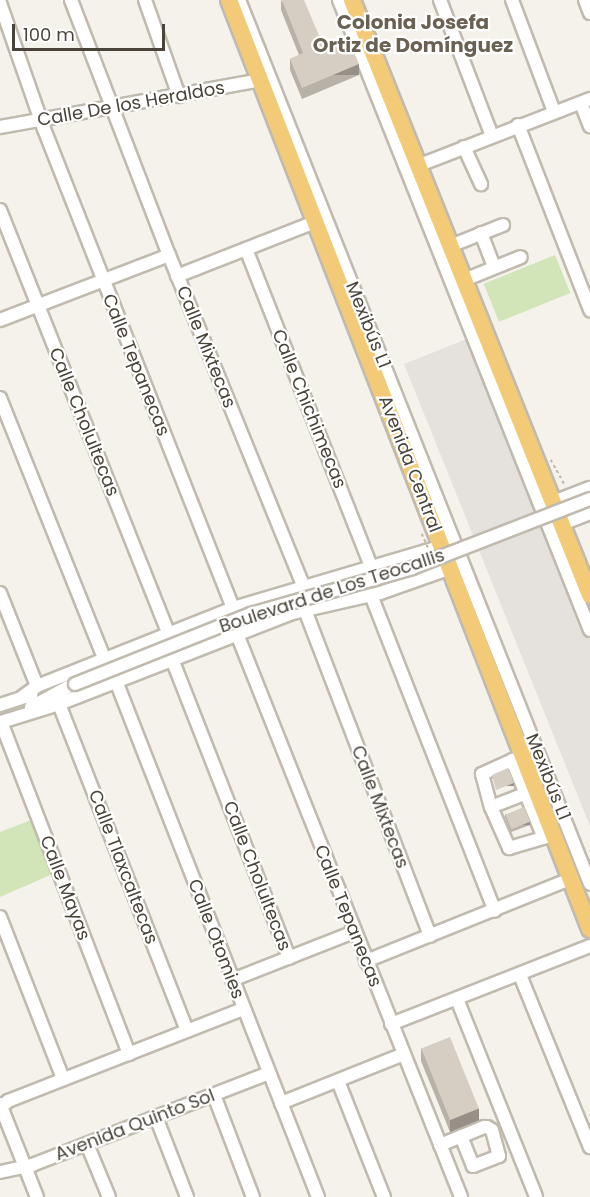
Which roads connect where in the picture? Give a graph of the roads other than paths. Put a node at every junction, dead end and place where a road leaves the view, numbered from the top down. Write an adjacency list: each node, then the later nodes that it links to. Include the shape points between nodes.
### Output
1 (71, 0): 15 (street, Calle Mixtecas)
2 (145, 0): 13 (street)
3 (229, 0): 12 (highway, Avenida Central)
4 (239, 0): 72 (street, Mexibús L1)
5 (339, 0): 55 (street)
6 (352, 0): 23 (highway)
7 (440, 0): 21 (street)
8 (512, 0): 16 (street)
9 (585, 0): 11 (street)
10 (0, 3): 17 (street, Calle Tepanecas)
11 (590, 13)
12 (261, 80): 13 (street, Calle De los Heraldos); 26 (highway, Avenida Central)
13 (179, 96): 15 (street, Calle De los Heraldos)
14 (585, 101): 16 (street); 19 (street)
15 (111, 108): 17 (street, Calle De los Heraldos); 31 (street, Calle Mixtecas)
16 (554, 112): 18 (street)
17 (42, 121): 20 (street, Calle De los Heraldos); 35 (street, Calle Tepanecas)
18 (518, 125): 21 (street); 38 (street)
19 (590, 126)
20 (0, 127)
21 (492, 136): 22 (street)
22 (464, 147): 23 (street); 24 (street)
23 (417, 166): 29 (highway)
24 (481, 184)
25 (0, 210): 37 (street, Calle Cholultecas)
26 (315, 222): 30 (street); 46 (highway, Avenida Central)
27 (503, 225): 28 (street)
28 (481, 233): 29 (street); 33 (street)
29 (450, 246): 36 (highway)
30 (246, 249): 34 (street); 48 (street, Calle Chichimecas)
31 (169, 255): 34 (street, Calle Mixtecas); 35 (street)
32 (521, 257): 33 (street)
33 (494, 267): 36 (street)
34 (177, 276): 49 (street, Calle Mixtecas)
35 (102, 280): 37 (street); 53 (street, Calle Tepanecas)
36 (464, 280): 43 (highway)
37 (37, 306): 39 (street); 56 (street, Calle Cholultecas)
38 (590, 310)
39 (0, 320)
40 (0, 398): 58 (street)
41 (590, 488): 43 (street)
42 (590, 499): 61 (street, Boulevard de Los Teocallis, bridge, via 412,568 251,614)
43 (554, 502): 45 (highway)
44 (590, 513): 45 (street)
45 (562, 524): 52 (highway)
46 (436, 550): 47 (highway, Avenida Central); 48 (street, Boulevard de Los Teocallis)
47 (451, 568): 51 (street, Boulevard de Los Teocallis); 67 (highway, Avenida Central)
48 (375, 569): 49 (street, Boulevard de Los Teocallis); 51 (street, Boulevard de Los Teocallis, via 387,580)
49 (303, 585): 53 (street, Boulevard de Los Teocallis)
50 (0, 593): 62 (street)
51 (375, 594): 54 (street, Boulevard de Los Teocallis); 73 (street)
52 (590, 595)
53 (233, 608): 56 (street, Boulevard de Los Teocallis)
54 (304, 610): 57 (street, Boulevard de Los Teocallis); 77 (street, Calle Mixtecas)
55 (590, 630)
56 (169, 634): 58 (street, Boulevard de Los Teocallis)
57 (237, 634): 59 (street, Boulevard de Los Teocallis); 76 (street, Calle Tepanecas)
58 (105, 660): 62 (street, Boulevard de Los Teocallis)
59 (172, 660): 60 (street, Boulevard de Los Teocallis); 79 (street, Calle Cholultecas)
60 (116, 681): 64 (street, Boulevard de Los Teocallis); 82 (street, Calle Otomies)
61 (75, 684)
62 (37, 686): 63 (street, Boulevard de Los Teocallis)
63 (22, 697): 65 (street); 66 (street, via 70,686)
64 (59, 704): 66 (street, Boulevard de Los Teocallis); 86 (street, Calle Tlaxcaltecas)
65 (0, 705)
66 (0, 722): 87 (street, Calle Mayas)
67 (517, 758): 68 (highway, Avenida Central); 69 (street, via 482,774)
68 (531, 792): 69 (street); 70 (highway, Avenida Central)
69 (491, 807): 70 (street, via 509,848)
70 (548, 837): 71 (highway, Avenida Central)
71 (570, 879): 73 (street); 75 (highway, Avenida Central)
72 (590, 884)
73 (495, 911): 77 (street)
74 (0, 916): 90 (street)
75 (590, 929)
76 (354, 932): 79 (street); 80 (street, Calle Tepanecas)
77 (430, 936): 80 (street)
78 (590, 946): 81 (street)
79 (289, 958): 82 (street)
80 (366, 961): 85 (street, Calle Tepanecas)
81 (520, 975): 83 (street); 99 (street)
82 (232, 980): 84 (street, Calle Otomies)
83 (457, 999): 85 (street); 109 (street)
84 (243, 1009): 86 (street); 89 (street, Calle Otomies)
85 (392, 1024): 88 (street, Calle Tepanecas)
86 (187, 1031): 87 (street)
87 (129, 1054): 90 (street)
88 (404, 1054): 91 (street); 98 (street, Calle Tepanecas)
89 (269, 1073): 92 (street, Avenida Quinto Sol); 93 (street, Calle Otomies)
90 (63, 1080): 94 (street)
91 (338, 1081): 93 (street); 107 (street)
92 (214, 1095): 95 (street, Avenida Quinto Sol); 105 (street)
93 (281, 1103): 106 (street, Calle Otomies)
94 (0, 1106): 100 (street)
95 (156, 1117): 97 (street, Avenida Quinto Sol); 104 (street)
96 (461, 1136): 98 (street)
97 (87, 1144): 100 (street, Avenida Quinto Sol); 103 (street)
98 (440, 1145): 108 (street, Calle Tepanecas)
99 (590, 1147)
100 (24, 1165): 101 (street, Avenida Quinto Sol); 102 (street)
101 (0, 1172)
102 (37, 1197)
103 (109, 1197)
104 (187, 1197)
105 (253, 1197)
106 (318, 1197)
107 (384, 1197)
108 (461, 1197)
109 (536, 1197)

